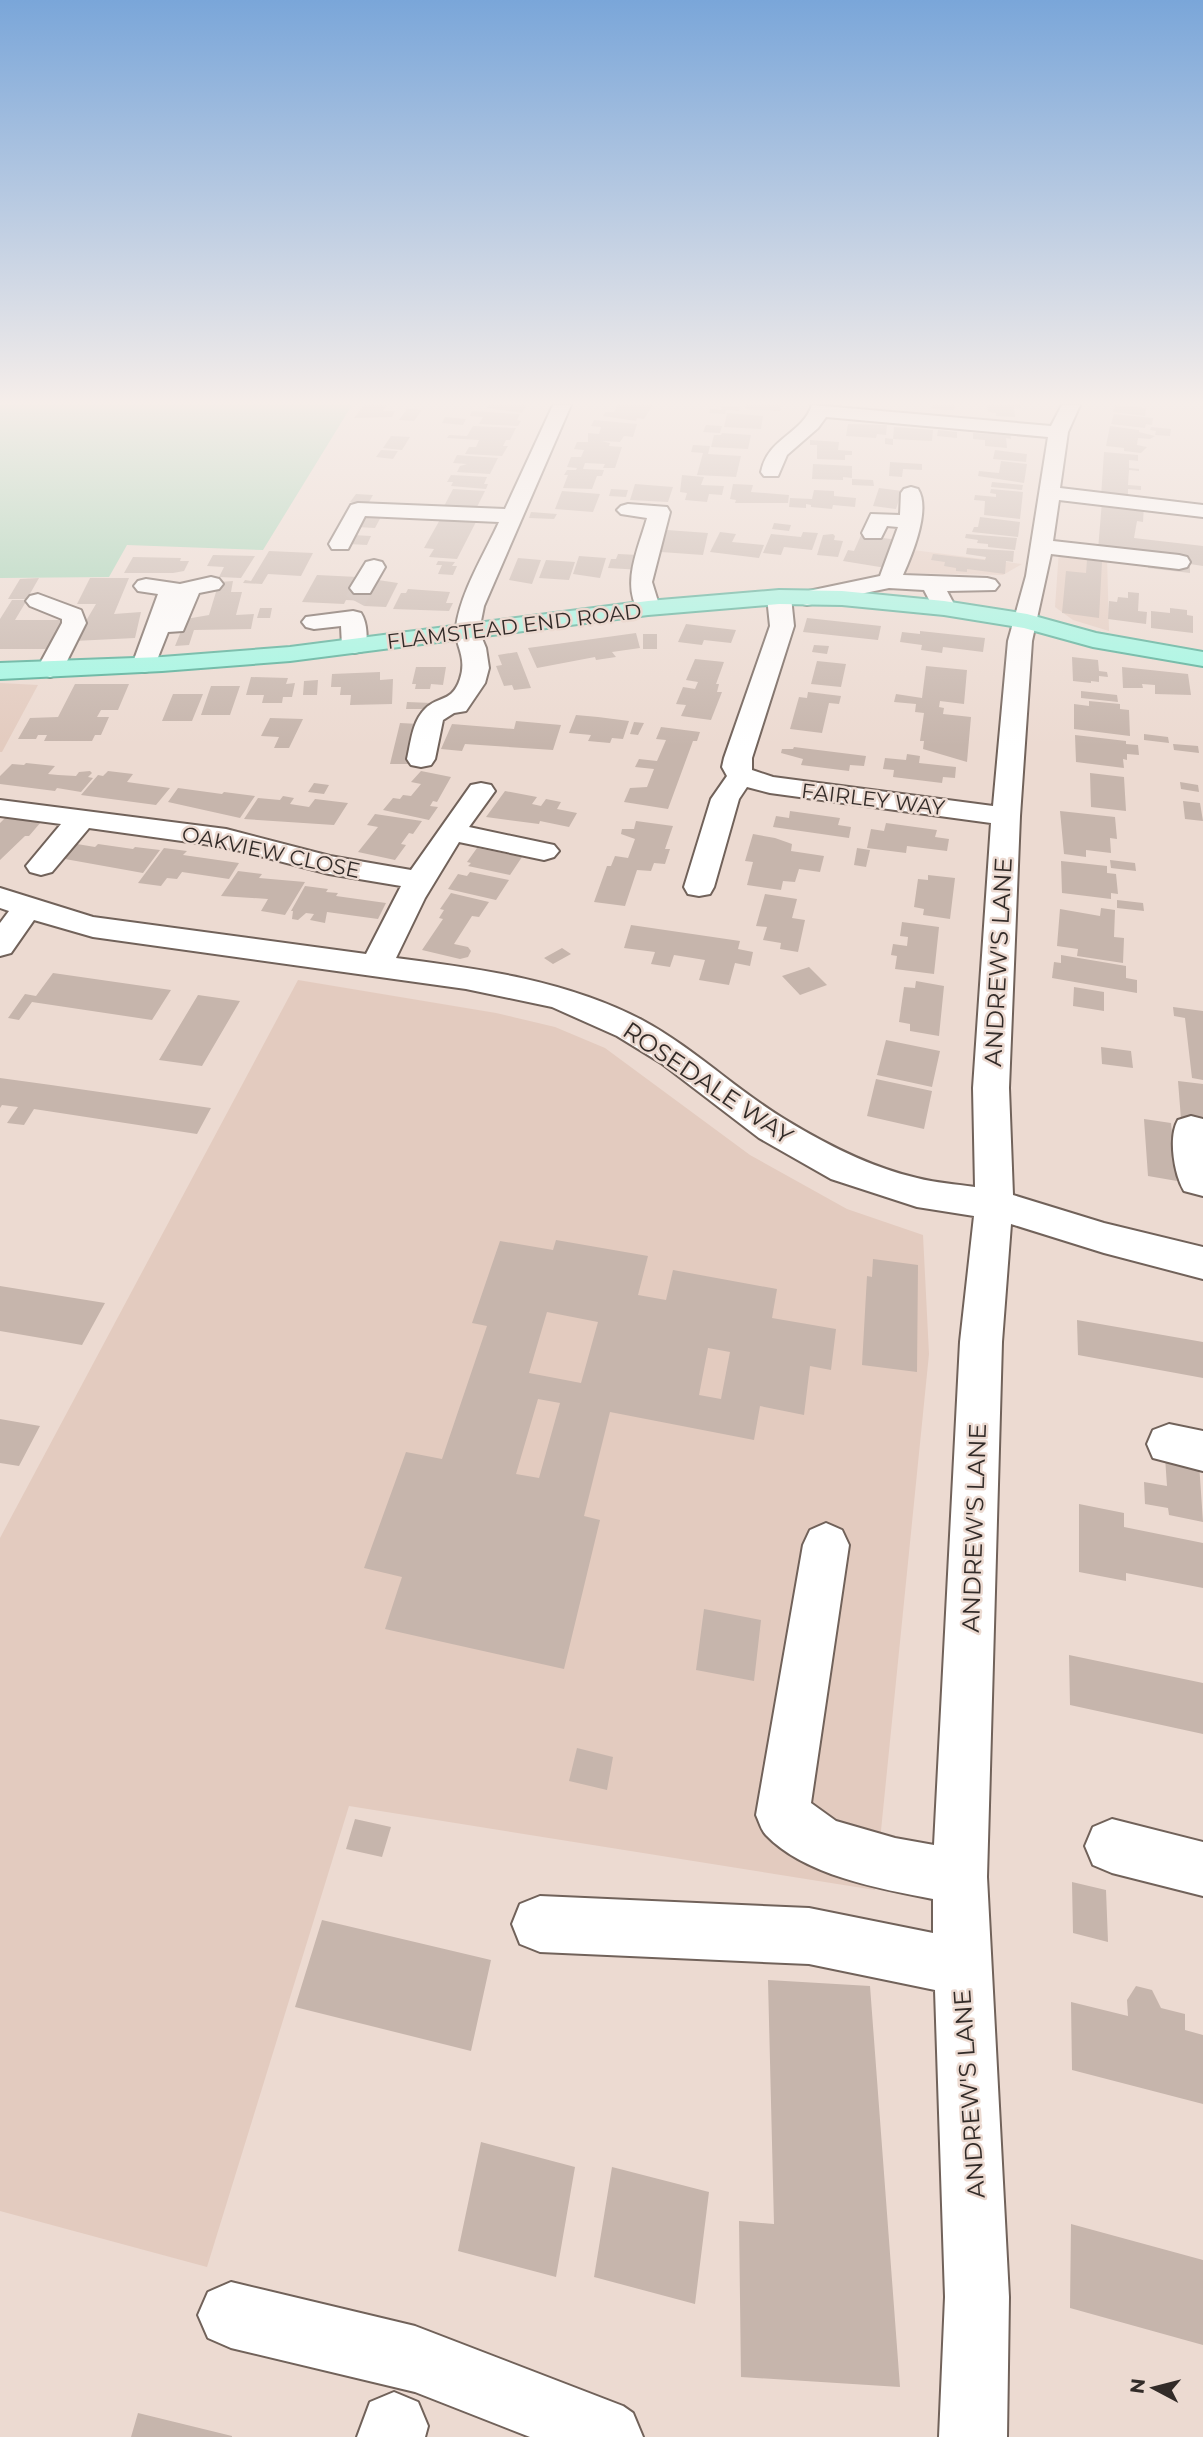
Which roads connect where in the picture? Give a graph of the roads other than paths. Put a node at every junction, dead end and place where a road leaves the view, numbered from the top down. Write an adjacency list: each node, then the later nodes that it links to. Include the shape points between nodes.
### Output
1 (353, 519): 9 (street)
2 (511, 519): 27 (street, via 472,606)
3 (658, 519): 23 (street, via 641,582)
4 (911, 519): 7 (street)
5 (1045, 519): 10 (street, ANDREW'S LANE)
6 (1074, 519): 11 (street)
7 (911, 522): 8 (street, via 879,519); 14 (street)
8 (873, 533)
9 (340, 544)
10 (1041, 546): 11 (street); 25 (street, ANDREW'S LANE)
11 (1071, 550): 12 (street)
12 (1179, 562)
13 (374, 567): 22 (street)
14 (889, 581): 16 (street); 20 (street)
15 (211, 584): 30 (street, via 189,587)
16 (932, 584): 17 (street); 24 (street)
17 (987, 585)
18 (146, 586): 30 (street, via 172,589)
19 (779, 597): 20 (main road, FLAMSTEAD END ROAD); 23 (main road, FLAMSTEAD END ROAD); 34 (street, via 782,626 738,758)
20 (807, 598): 24 (main road, FLAMSTEAD END ROAD)
21 (38, 601): 31 (street, via 73,615 74,623)
22 (357, 602): 26 (street); 28 (street)
23 (648, 608): 27 (main road, FLAMSTEAD END ROAD)
24 (944, 608): 25 (main road, FLAMSTEAD END ROAD)
25 (1027, 621): 29 (main road, FLAMSTEAD END ROAD, via 1093,640); 37 (street, ANDREW'S LANE, via 1020,641)
26 (314, 622)
27 (467, 631): 28 (main road, FLAMSTEAD END ROAD); 33 (street, via 476,668 472,683 457,705 430,715)
28 (354, 646): 30 (main road, FLAMSTEAD END ROAD)
29 (1203, 659)
30 (153, 665): 31 (main road, FLAMSTEAD END ROAD)
31 (50, 669): 32 (main road, FLAMSTEAD END ROAD)
32 (0, 671)
33 (421, 759)
34 (741, 776): 37 (street, FAIRLEY WAY, via 770,785); 43 (street, via 725,799)
35 (481, 791): 39 (street)
36 (4, 808): 38 (street, OAKVIEW CLOSE)
37 (1006, 816): 49 (street, ANDREW'S LANE, via 991,1088)
38 (82, 818): 41 (street); 42 (street, OAKVIEW CLOSE, via 239,841 329,865)
39 (450, 832): 40 (street); 42 (street)
40 (544, 851)
41 (41, 866)
42 (419, 880): 46 (street)
43 (699, 887)
44 (14, 902): 45 (street); 46 (street, ROSEDALE WAY, via 93,927)
45 (0, 946)
46 (376, 967): 49 (street, ROSEDALE WAY, via 466,978 561,998 629,1028 772,1129 844,1169 917,1193)
47 (1191, 1129): 48 (street, via 1197,1181)
48 (1203, 1182)
49 (994, 1204): 50 (street, ROSEDALE WAY); 54 (street, ANDREW'S LANE, via 981,1342)
50 (1203, 1263)
51 (826, 1545): 54 (street, via 783,1815 822,1844 895,1866)
52 (1112, 1846): 53 (street)
53 (1203, 1869)
54 (960, 1877): 56 (street, ANDREW'S LANE)
55 (540, 1924): 56 (street, via 809,1936)
56 (960, 1967): 59 (street, ANDREW'S LANE, via 976,2208)
57 (231, 2315): 58 (street, via 415,2359)
58 (609, 2437)
59 (973, 2437)

